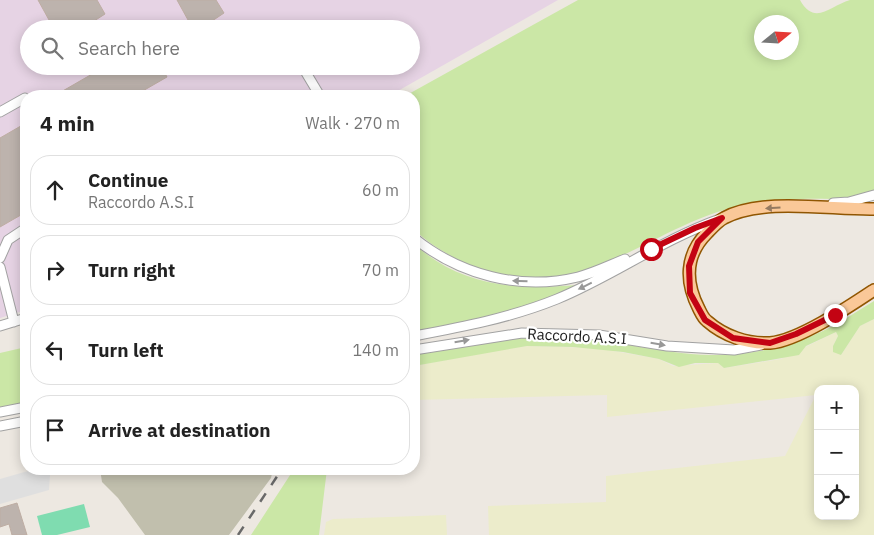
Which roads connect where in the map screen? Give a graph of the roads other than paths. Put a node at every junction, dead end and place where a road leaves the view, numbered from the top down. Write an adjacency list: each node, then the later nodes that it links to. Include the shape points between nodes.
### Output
1 (307, 75): 2 (street)
2 (316, 90)
3 (20, 101): 4 (street)
4 (0, 112)
5 (874, 195): 6 (street, via 849,202)
6 (803, 206): 7 (main road); 8 (main road, one-way to 8, via 755,210)
7 (874, 209)
8 (722, 218): 11 (street, Raccordo A.S.I); 20 (main road, via 698,242 689,266 690,293 705,320 733,338)
9 (20, 232): 12 (street, via 8,240)
10 (420, 243): 11 (street, one-way to 10, via 579,276 543,282 504,281 461,268)
11 (651, 249): 19 (street, Raccordo A.S.I, one-way to 19, via 557,299 472,326)
12 (0, 258)
13 (0, 267): 14 (street)
14 (2, 282): 17 (street)
15 (874, 290): 20 (main road, via 835,315)
16 (20, 320): 17 (street)
17 (14, 322): 18 (street)
18 (0, 326)
19 (420, 335)
20 (770, 343): 21 (street, Raccordo A.S.I, one-way to 20, via 522,333 599,335 667,346 734,350)
21 (420, 349)
22 (20, 408): 23 (street)
23 (0, 412)
24 (20, 422): 25 (street)
25 (0, 426)

